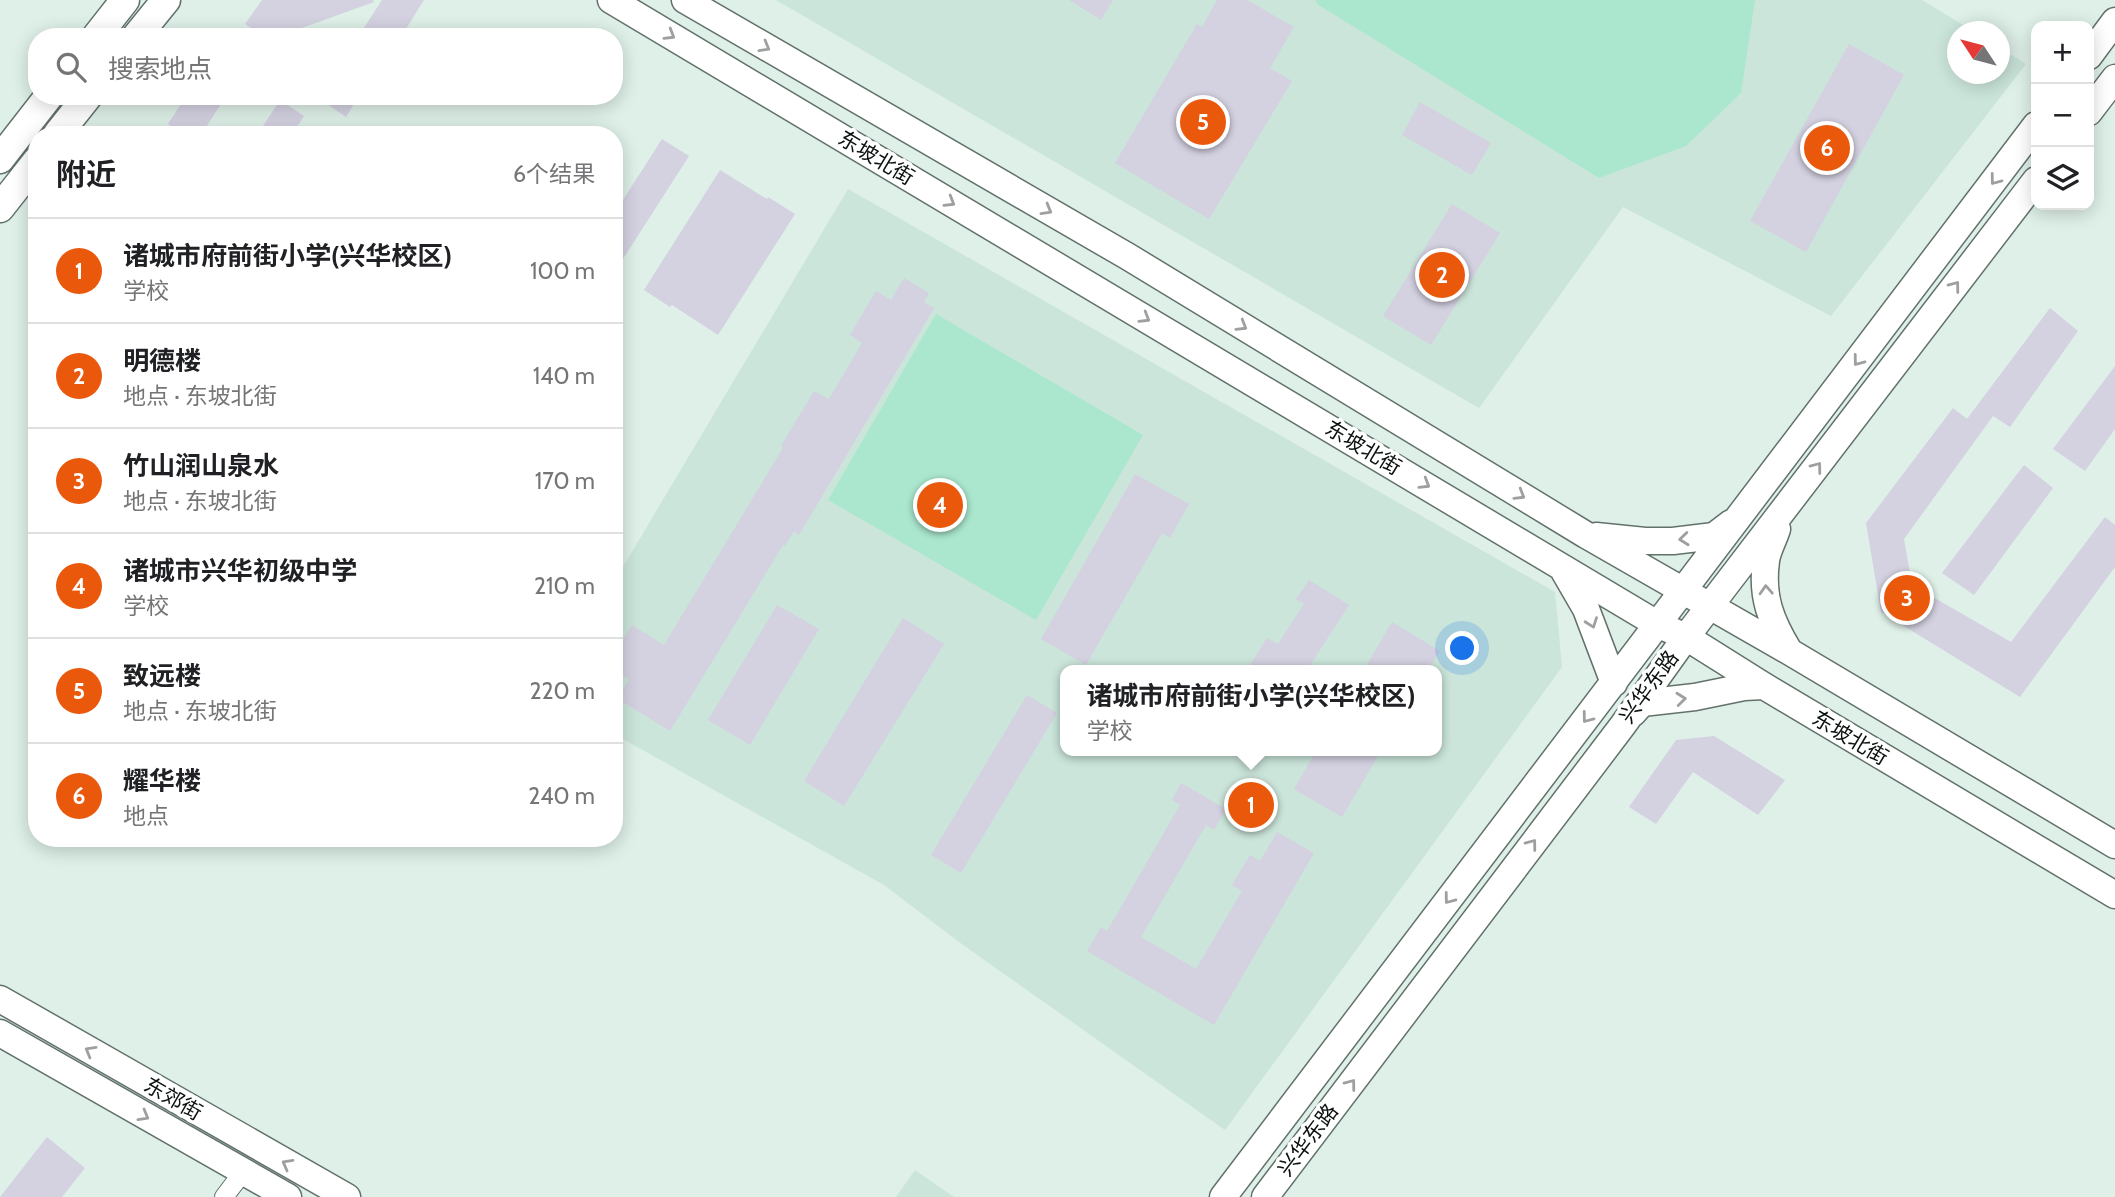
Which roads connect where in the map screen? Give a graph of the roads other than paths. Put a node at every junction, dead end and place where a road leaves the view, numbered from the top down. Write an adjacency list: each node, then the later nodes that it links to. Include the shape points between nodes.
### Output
1 (125, 0): 6 (main road)
2 (166, 0): 7 (main road)
3 (611, 0): 22 (main road, 东坡北街, one-way to 22)
4 (685, 0): 21 (main road, 东坡北街, one-way to 21, via 1127,256)
5 (2115, 21): 8 (main road)
6 (103, 28)
7 (143, 28)
8 (2094, 49)
9 (2115, 78): 12 (main road)
10 (42, 105): 15 (main road)
11 (81, 105): 13 (main road)
12 (2094, 105)
13 (64, 126)
14 (2031, 132): 20 (main road, one-way to 20)
15 (0, 159)
16 (28, 172): 18 (main road)
17 (2031, 187): 19 (main road, 兴华东路, one-way to 17)
18 (0, 208)
19 (1787, 506): 24 (main road, 兴华东路); 27 (main road, one-way to 19, via 1774,626 1765,597 1766,559)
20 (1744, 513): 21 (main road, one-way to 21, via 1714,536 1645,541); 23 (main road)
21 (1586, 535): 23 (main road, 东坡北街)
22 (1562, 566): 25 (main road, 东坡北街); 28 (main road, one-way to 28, via 1586,609)
23 (1683, 592): 24 (main road, 东坡北街); 25 (main road)
24 (1709, 606): 26 (main road, 兴华东路); 27 (main road, 东坡北街)
25 (1657, 624): 26 (main road, 东坡北街); 28 (main road)
26 (1686, 636): 29 (main road, 东坡北街); 30 (main road, 兴华东路)
27 (1790, 652): 31 (main road, 东坡北街)
28 (1614, 683): 39 (main road, one-way to 39)
29 (1764, 686): 30 (main road, one-way to 29, via 1642,703); 32 (main road, 东坡北街)
30 (1623, 724): 40 (main road, 兴华东路, one-way to 30)
31 (2115, 845)
32 (2115, 895)
33 (0, 999): 38 (main road, 东郊街, one-way to 33)
34 (0, 1033): 35 (main road, 东郊街, one-way to 35)
35 (243, 1172): 36 (street); 37 (main road, 东郊街)
36 (224, 1197)
37 (288, 1197)
38 (347, 1197)
39 (1223, 1197)
40 (1265, 1197)

